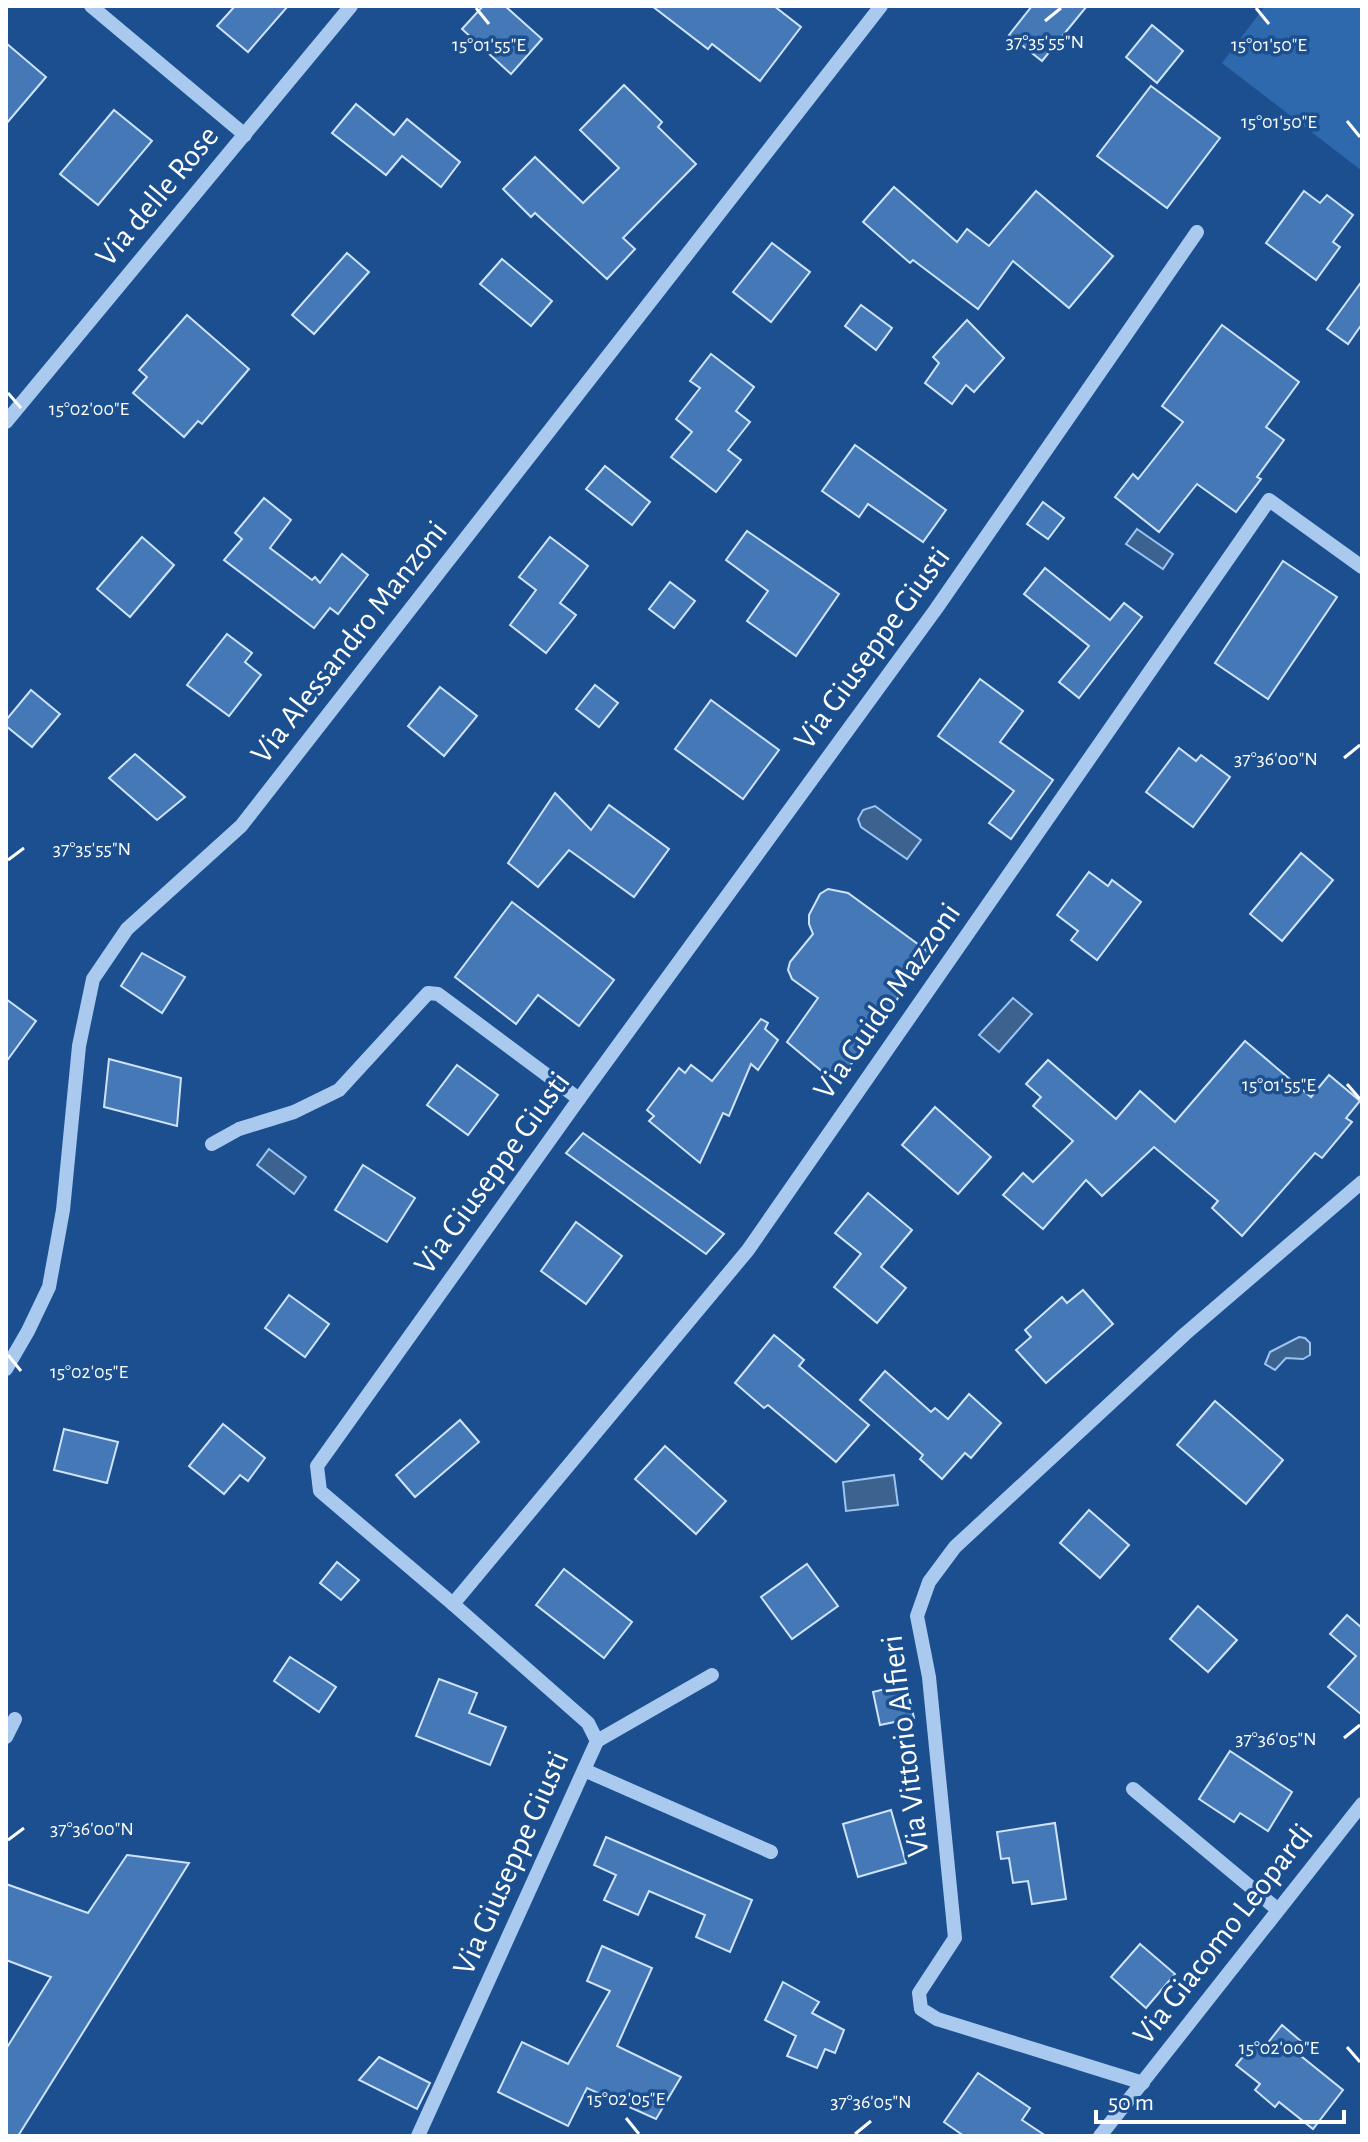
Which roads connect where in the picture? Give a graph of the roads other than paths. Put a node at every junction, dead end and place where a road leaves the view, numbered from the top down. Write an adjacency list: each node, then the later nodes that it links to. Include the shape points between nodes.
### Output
1 (91, 6): 4 (street)
2 (351, 6): 4 (street, Via delle Rose)
3 (881, 6): 11 (street, Via Alessandro Manzoni, via 241,826 127,929 93,979 79,1046 63,1210 49,1287)
4 (245, 135): 6 (street, Via delle Rose)
5 (1197, 232): 8 (street, Via Giuseppe Giusti, via 936,609)
6 (6, 422)
7 (1362, 567): 12 (street, Via Guido Mazzoni, via 1269,500 748,1250)
8 (579, 1099): 9 (street, via 438,994 428,993 339,1090); 12 (street, Via Giuseppe Giusti, via 317,1466 320,1491)
9 (212, 1144)
10 (1362, 1182): 22 (street, Via Vittorio Alfieri, via 1185,1334 955,1547 929,1582 917,1616 929,1677 955,1938 919,1993 921,2009 937,2019)
11 (6, 1369)
12 (453, 1604): 16 (street, Via Giuseppe Giusti, via 588,1723)
13 (712, 1675): 16 (street)
14 (15, 1719): 15 (street)
15 (6, 1737)
16 (597, 1741): 17 (street, Via Giuseppe Giusti)
17 (584, 1770): 20 (street); 23 (street, Via Giuseppe Giusti)
18 (1133, 1789): 21 (street)
19 (1362, 1804): 21 (street, Via Giacomo Leopardi)
20 (771, 1852)
21 (1277, 1909): 22 (street, Via Giacomo Leopardi)
22 (1143, 2083): 24 (street, Via Giacomo Leopardi)
23 (418, 2136)
24 (1100, 2136)

